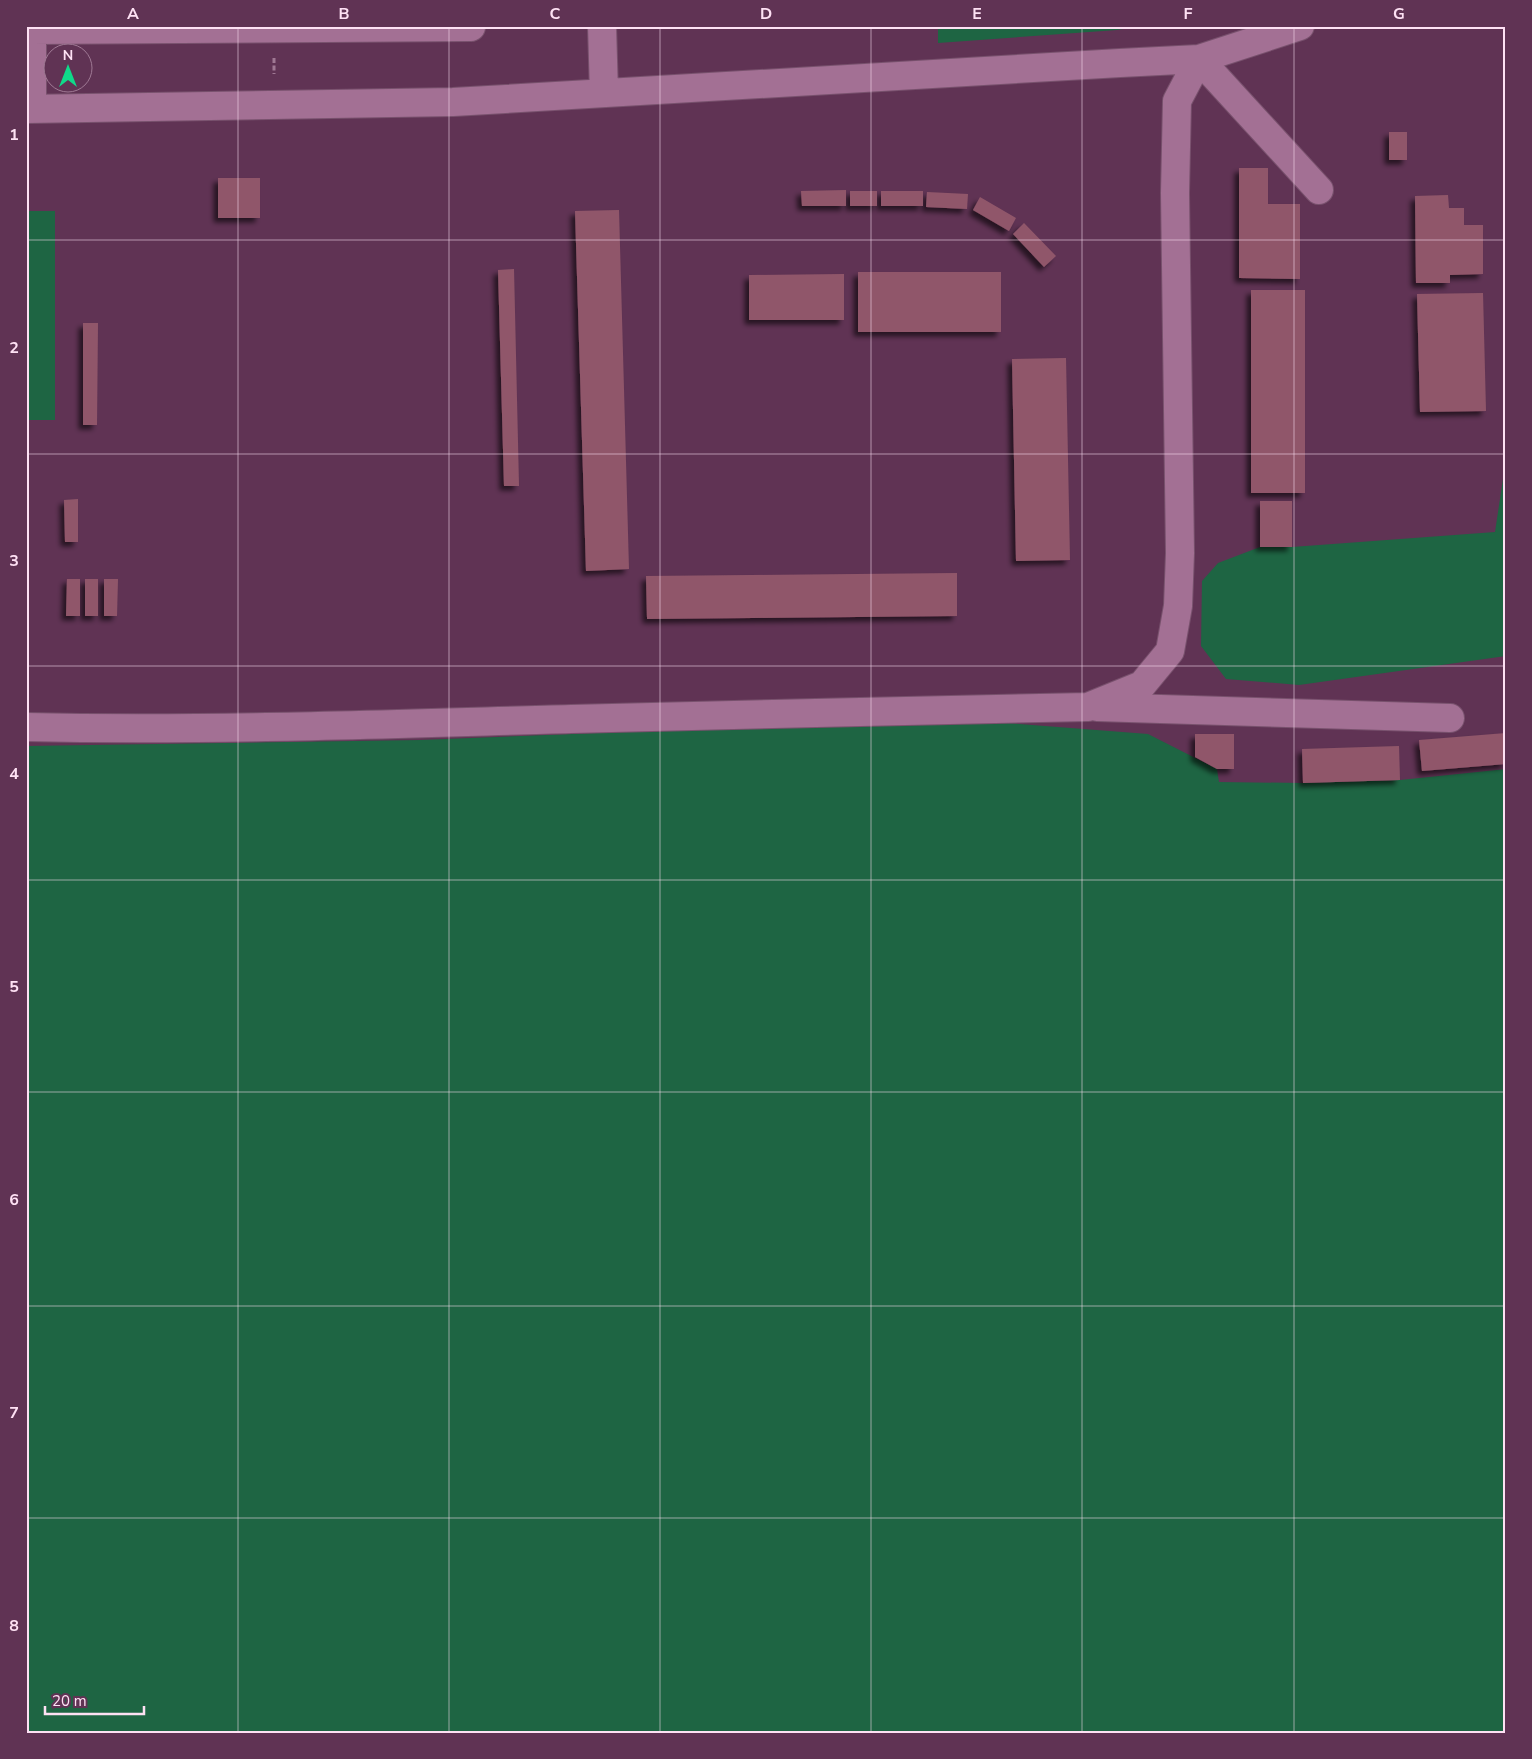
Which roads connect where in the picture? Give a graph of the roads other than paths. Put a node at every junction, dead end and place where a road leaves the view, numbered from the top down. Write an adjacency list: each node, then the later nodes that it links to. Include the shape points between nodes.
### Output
1 (602, 26): 6 (lane)
2 (1300, 26): 5 (lane)
3 (471, 27): 4 (lane)
4 (32, 28): 7 (lane)
5 (1199, 59): 6 (lane); 8 (lane); 9 (lane, via 1176,101 1178,606 1170,651 1142,685)
6 (604, 93): 7 (lane, via 453,102)
7 (29, 109)
8 (1320, 190)
9 (1088, 707): 10 (lane); 11 (lane, via 335,726 127,730)
10 (1450, 718)
11 (26, 728)

